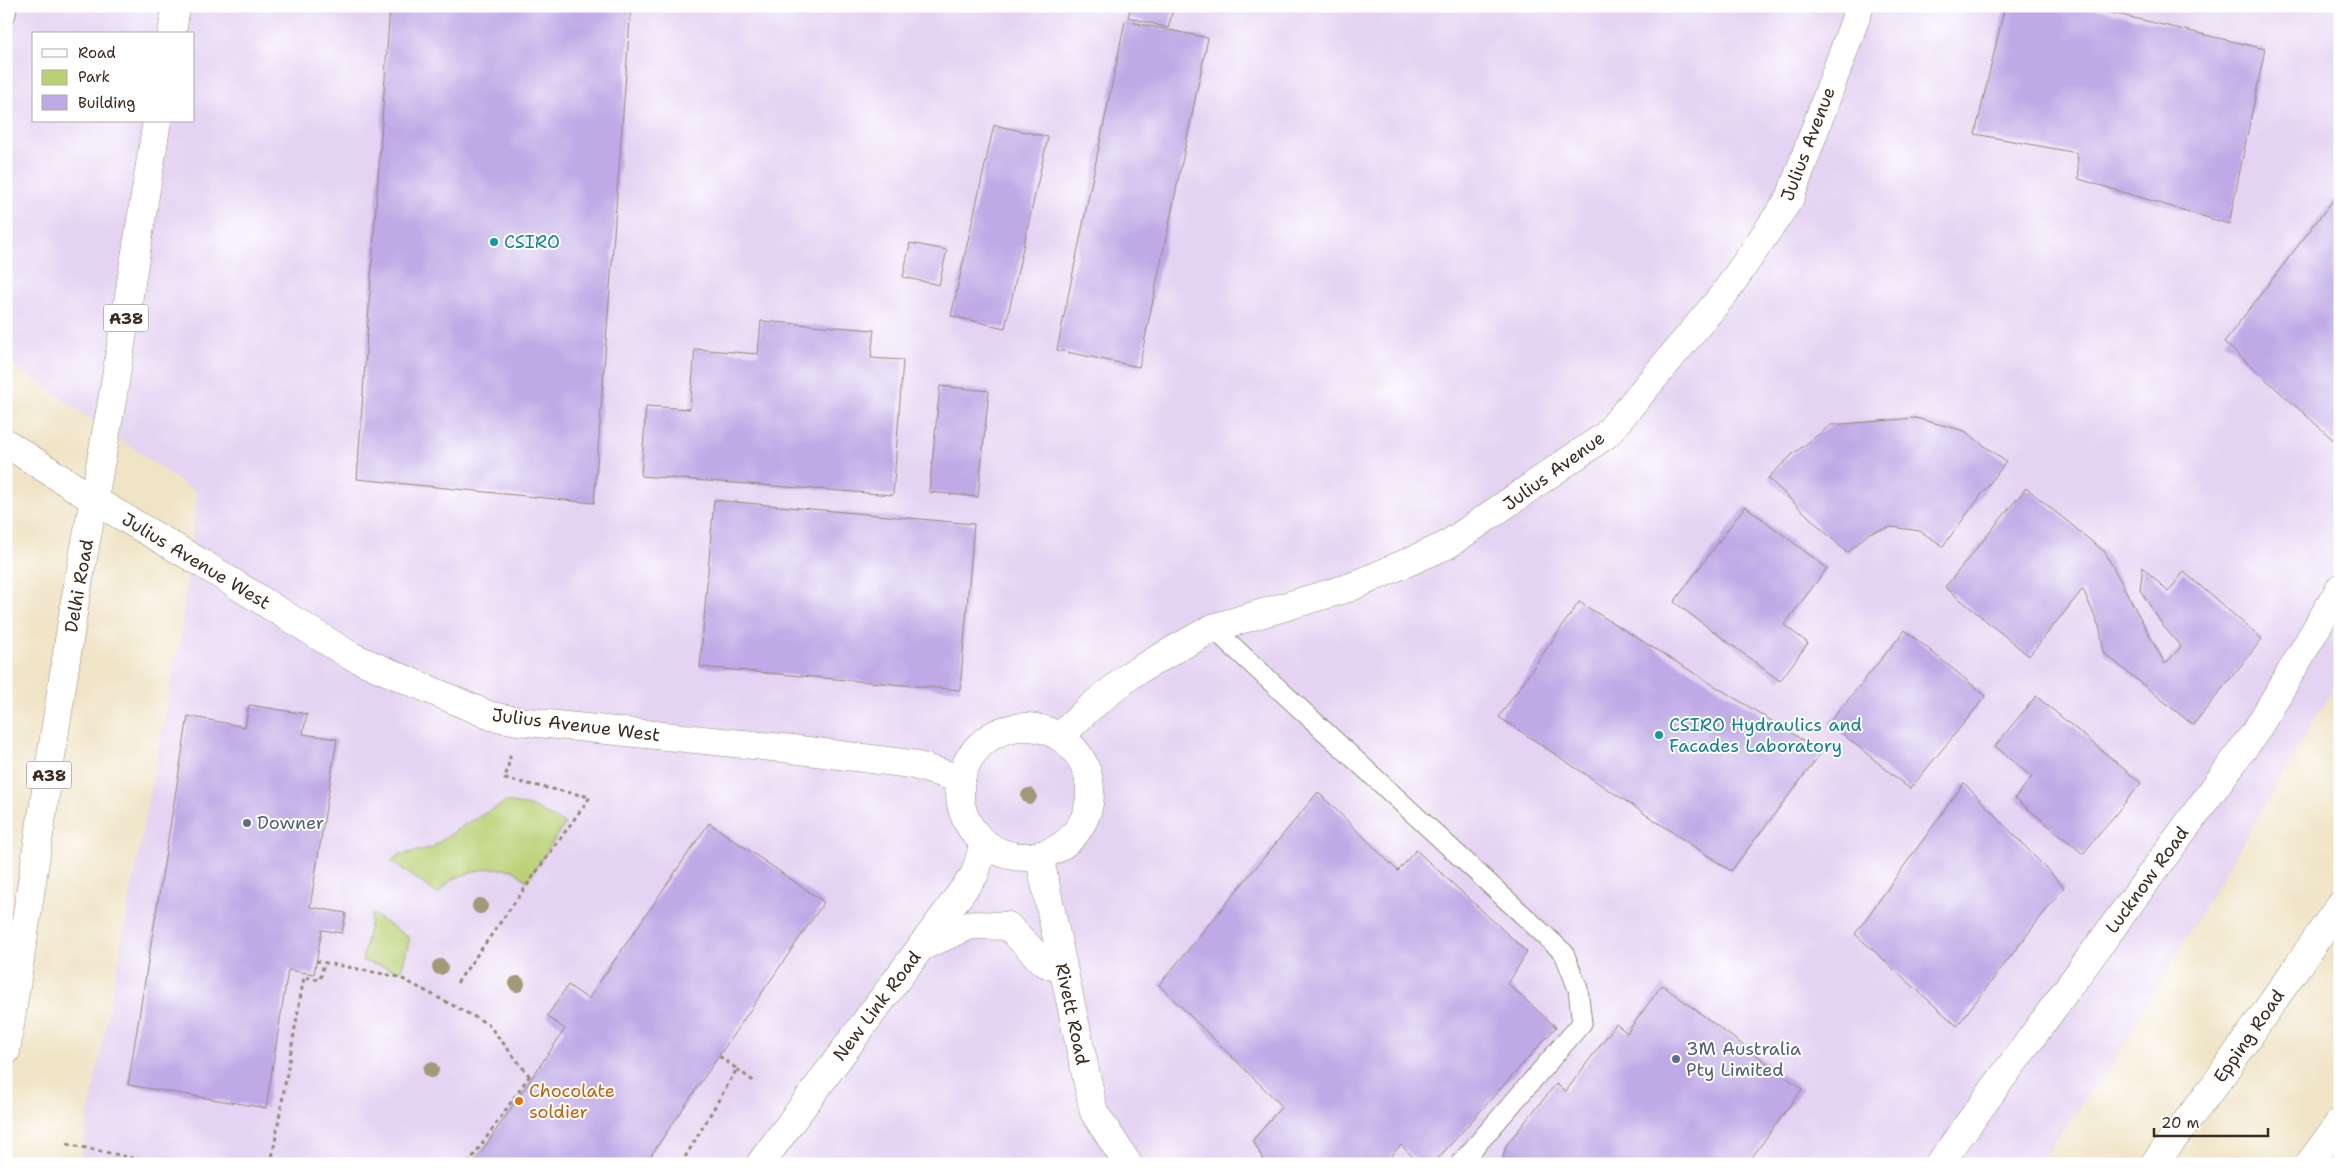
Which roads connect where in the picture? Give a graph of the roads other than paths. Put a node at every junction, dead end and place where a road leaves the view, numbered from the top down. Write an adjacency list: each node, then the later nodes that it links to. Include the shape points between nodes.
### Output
1 (6, 6): 4 (lane)
2 (176, 6): 5 (main road)
3 (1860, 6): 10 (main road, Julius Avenue, via 1790,198 1724,294 1606,434 1447,545 1352,586)
4 (6, 14)
5 (172, 32)
6 (158, 122): 8 (main road, Delhi Road / A38)
7 (6, 443): 8 (main road, Julius Avenue West)
8 (94, 500): 12 (main road, Julius Avenue West, via 351,656 491,716 911,764); 18 (main road, Delhi Road / A38, via 75,601)
9 (2340, 588): 23 (main road, Lucknow Road, via 2256,731)
10 (1213, 628): 11 (main road, Julius Avenue, via 1133,673); 22 (lane, via 1564,953 1578,989 1582,1023)
11 (1060, 737): 12 (main road, via 1042,729 1020,727 1001,731 982,743 970,758); 14 (main road, via 1077,752 1087,772 1091,794 1085,818 1073,837 1055,851)
12 (961, 779): 13 (main road, via 963,812 969,826)
13 (984, 843): 14 (main road, via 999,852 1020,858); 16 (main road, New Link Road, via 974,874)
14 (1039, 855): 17 (main road, Rivett Road)
15 (2340, 906): 24 (main road, Epping Road, via 2219,1079)
16 (921, 947): 17 (main road, via 971,925 1008,926 1043,962); 20 (main road, New Link Road)
17 (1063, 970): 21 (main road, Rivett Road, via 1094,1112)
18 (6, 1051)
19 (2340, 1122): 25 (main road)
20 (760, 1164)
21 (1128, 1164)
22 (1460, 1164)
23 (1939, 1164)
24 (2154, 1164)
25 (2308, 1164)

